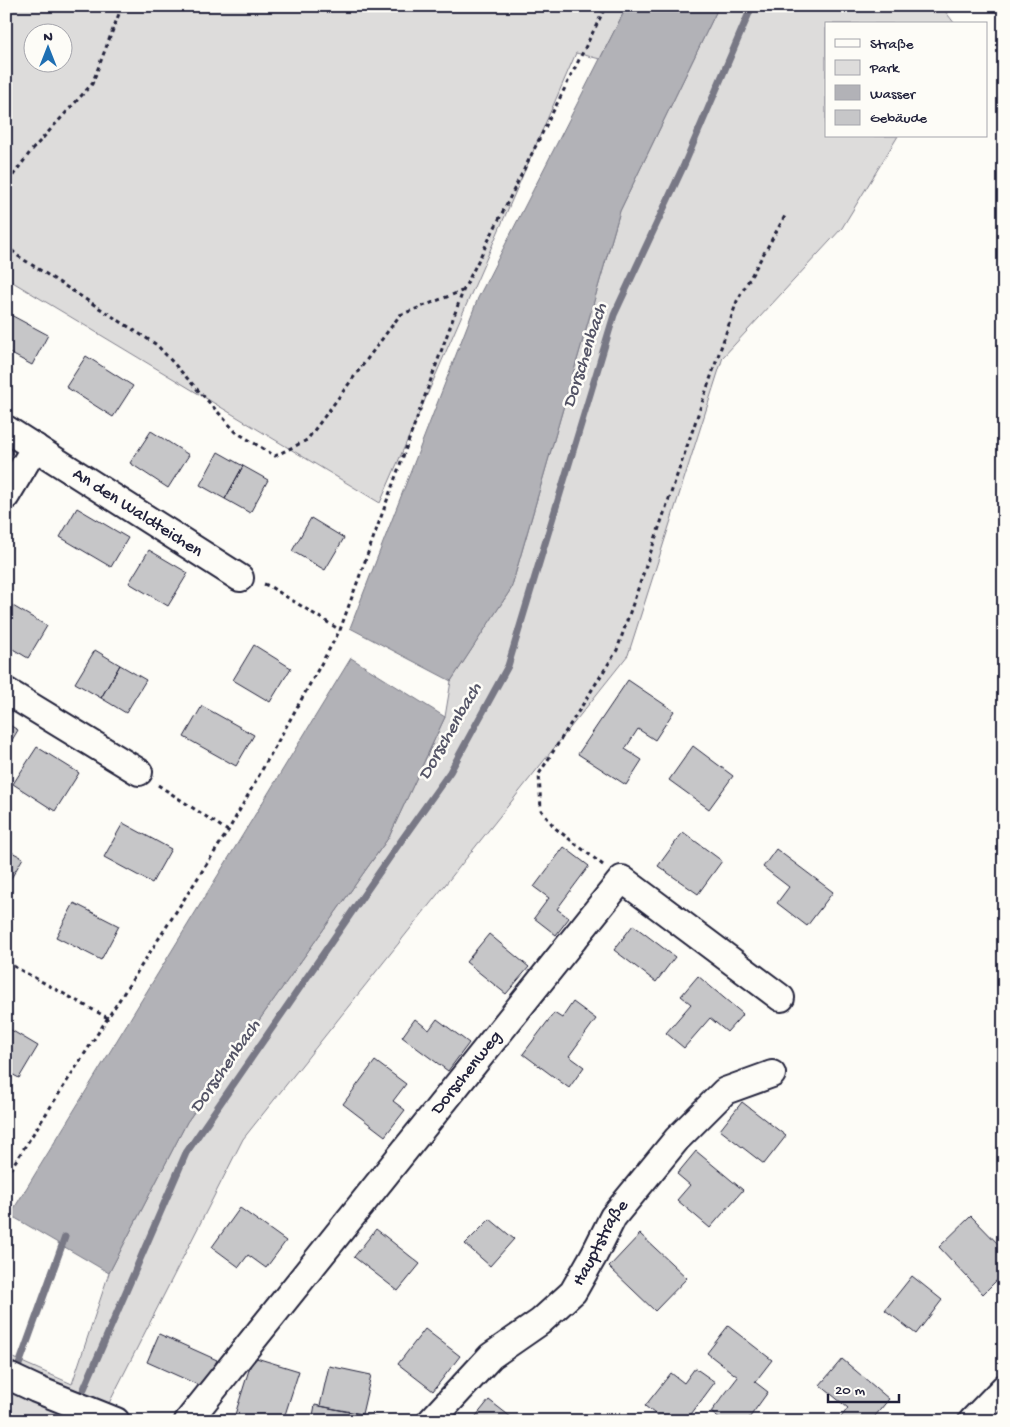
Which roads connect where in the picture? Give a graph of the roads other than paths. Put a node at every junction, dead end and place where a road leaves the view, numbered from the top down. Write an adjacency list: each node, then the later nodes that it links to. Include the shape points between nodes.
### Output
1 (6, 429): 2 (street, An den Waldteichen)
2 (35, 447): 3 (street); 4 (street, An den Waldteichen)
3 (6, 496)
4 (240, 578)
5 (6, 691): 6 (street)
6 (138, 772)
7 (781, 998): 12 (street, Dorschenweg, via 622,879)
8 (772, 1074): 13 (street, Hauptstraße, via 725,1091 677,1139 613,1217 573,1292 540,1322 491,1356)
9 (6, 1374): 11 (street)
10 (1004, 1388): 14 (street)
11 (116, 1421)
12 (188, 1421)
13 (431, 1421)
14 (972, 1421)

